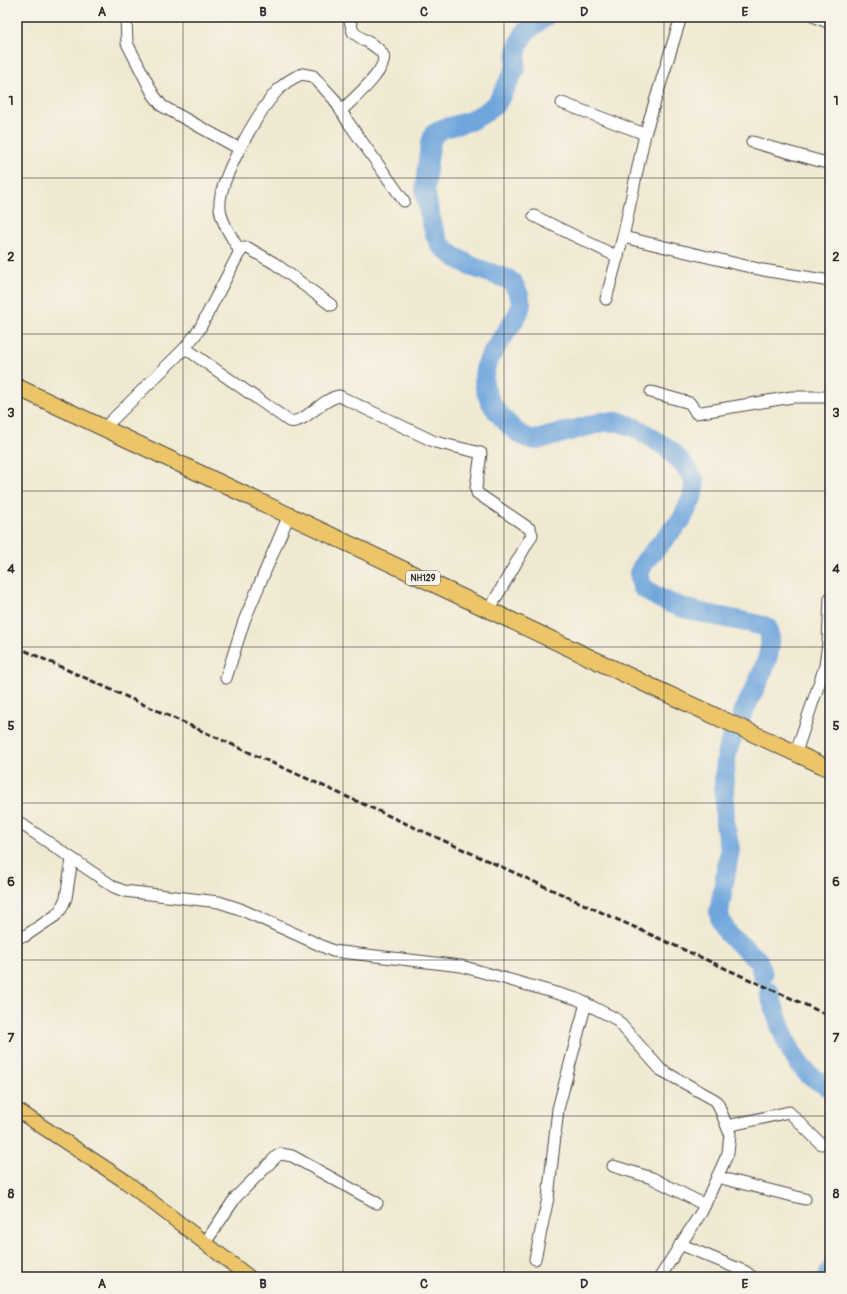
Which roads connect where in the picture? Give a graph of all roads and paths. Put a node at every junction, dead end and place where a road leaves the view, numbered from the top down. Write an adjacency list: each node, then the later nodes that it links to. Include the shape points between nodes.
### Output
1 (126, 17): 10 (street, via 127,43 162,106)
2 (349, 17): 7 (street, via 353,32 377,49 383,55 383,60 381,70)
3 (681, 17): 8 (street)
4 (815, 17): 5 (street)
5 (830, 23)
6 (562, 103): 8 (street)
7 (341, 111): 10 (street, via 323,84 313,76 302,74 285,84 270,100); 12 (street)
8 (645, 134): 14 (street)
9 (752, 142): 11 (street)
10 (240, 149): 15 (street, via 233,161 220,204 223,219)
11 (830, 164)
12 (404, 201)
13 (534, 216): 16 (street)
14 (623, 237): 16 (street); 17 (street, via 763,270)
15 (240, 252): 19 (street, via 248,248 274,263); 20 (street, via 199,330)
16 (618, 257): 18 (street)
17 (830, 281)
18 (606, 299)
19 (331, 305)
20 (185, 348): 24 (street); 27 (street, via 289,421 301,420 324,402 340,396 435,442 481,453 477,493 530,529 532,535)
21 (17, 387): 24 (highway, NH129)
22 (651, 392): 23 (street, via 690,404 696,413 792,397)
23 (830, 397)
24 (104, 428): 25 (highway, NH129)
25 (289, 515): 27 (highway, NH129); 29 (street, via 244,621)
26 (830, 598): 28 (street)
27 (489, 610): 30 (highway, NH129)
28 (829, 643): 30 (street, via 825,666)
29 (226, 678)
30 (795, 754): 31 (highway, NH129)
31 (830, 769)
32 (17, 821): 33 (street)
33 (72, 859): 34 (street, via 66,898 61,909 25,936); 35 (street, via 124,891 219,902 333,951 462,966)
34 (17, 937)
35 (586, 1003): 37 (street, via 616,1019 661,1070 715,1100); 46 (street, via 558,1109 548,1198)
36 (17, 1110): 44 (main road, via 126,1181)
37 (727, 1126): 38 (street, via 789,1112); 40 (street, via 730,1144)
38 (821, 1144)
39 (613, 1166): 43 (street, via 652,1178)
40 (717, 1177): 41 (street); 43 (street)
41 (805, 1199)
42 (377, 1203): 44 (street, via 292,1156 281,1154 241,1192)
43 (704, 1205): 45 (street)
44 (205, 1243): 47 (main road)
45 (680, 1244): 48 (street); 49 (street, via 746,1272)
46 (535, 1258)
47 (249, 1277)
48 (660, 1277)
49 (752, 1277)

